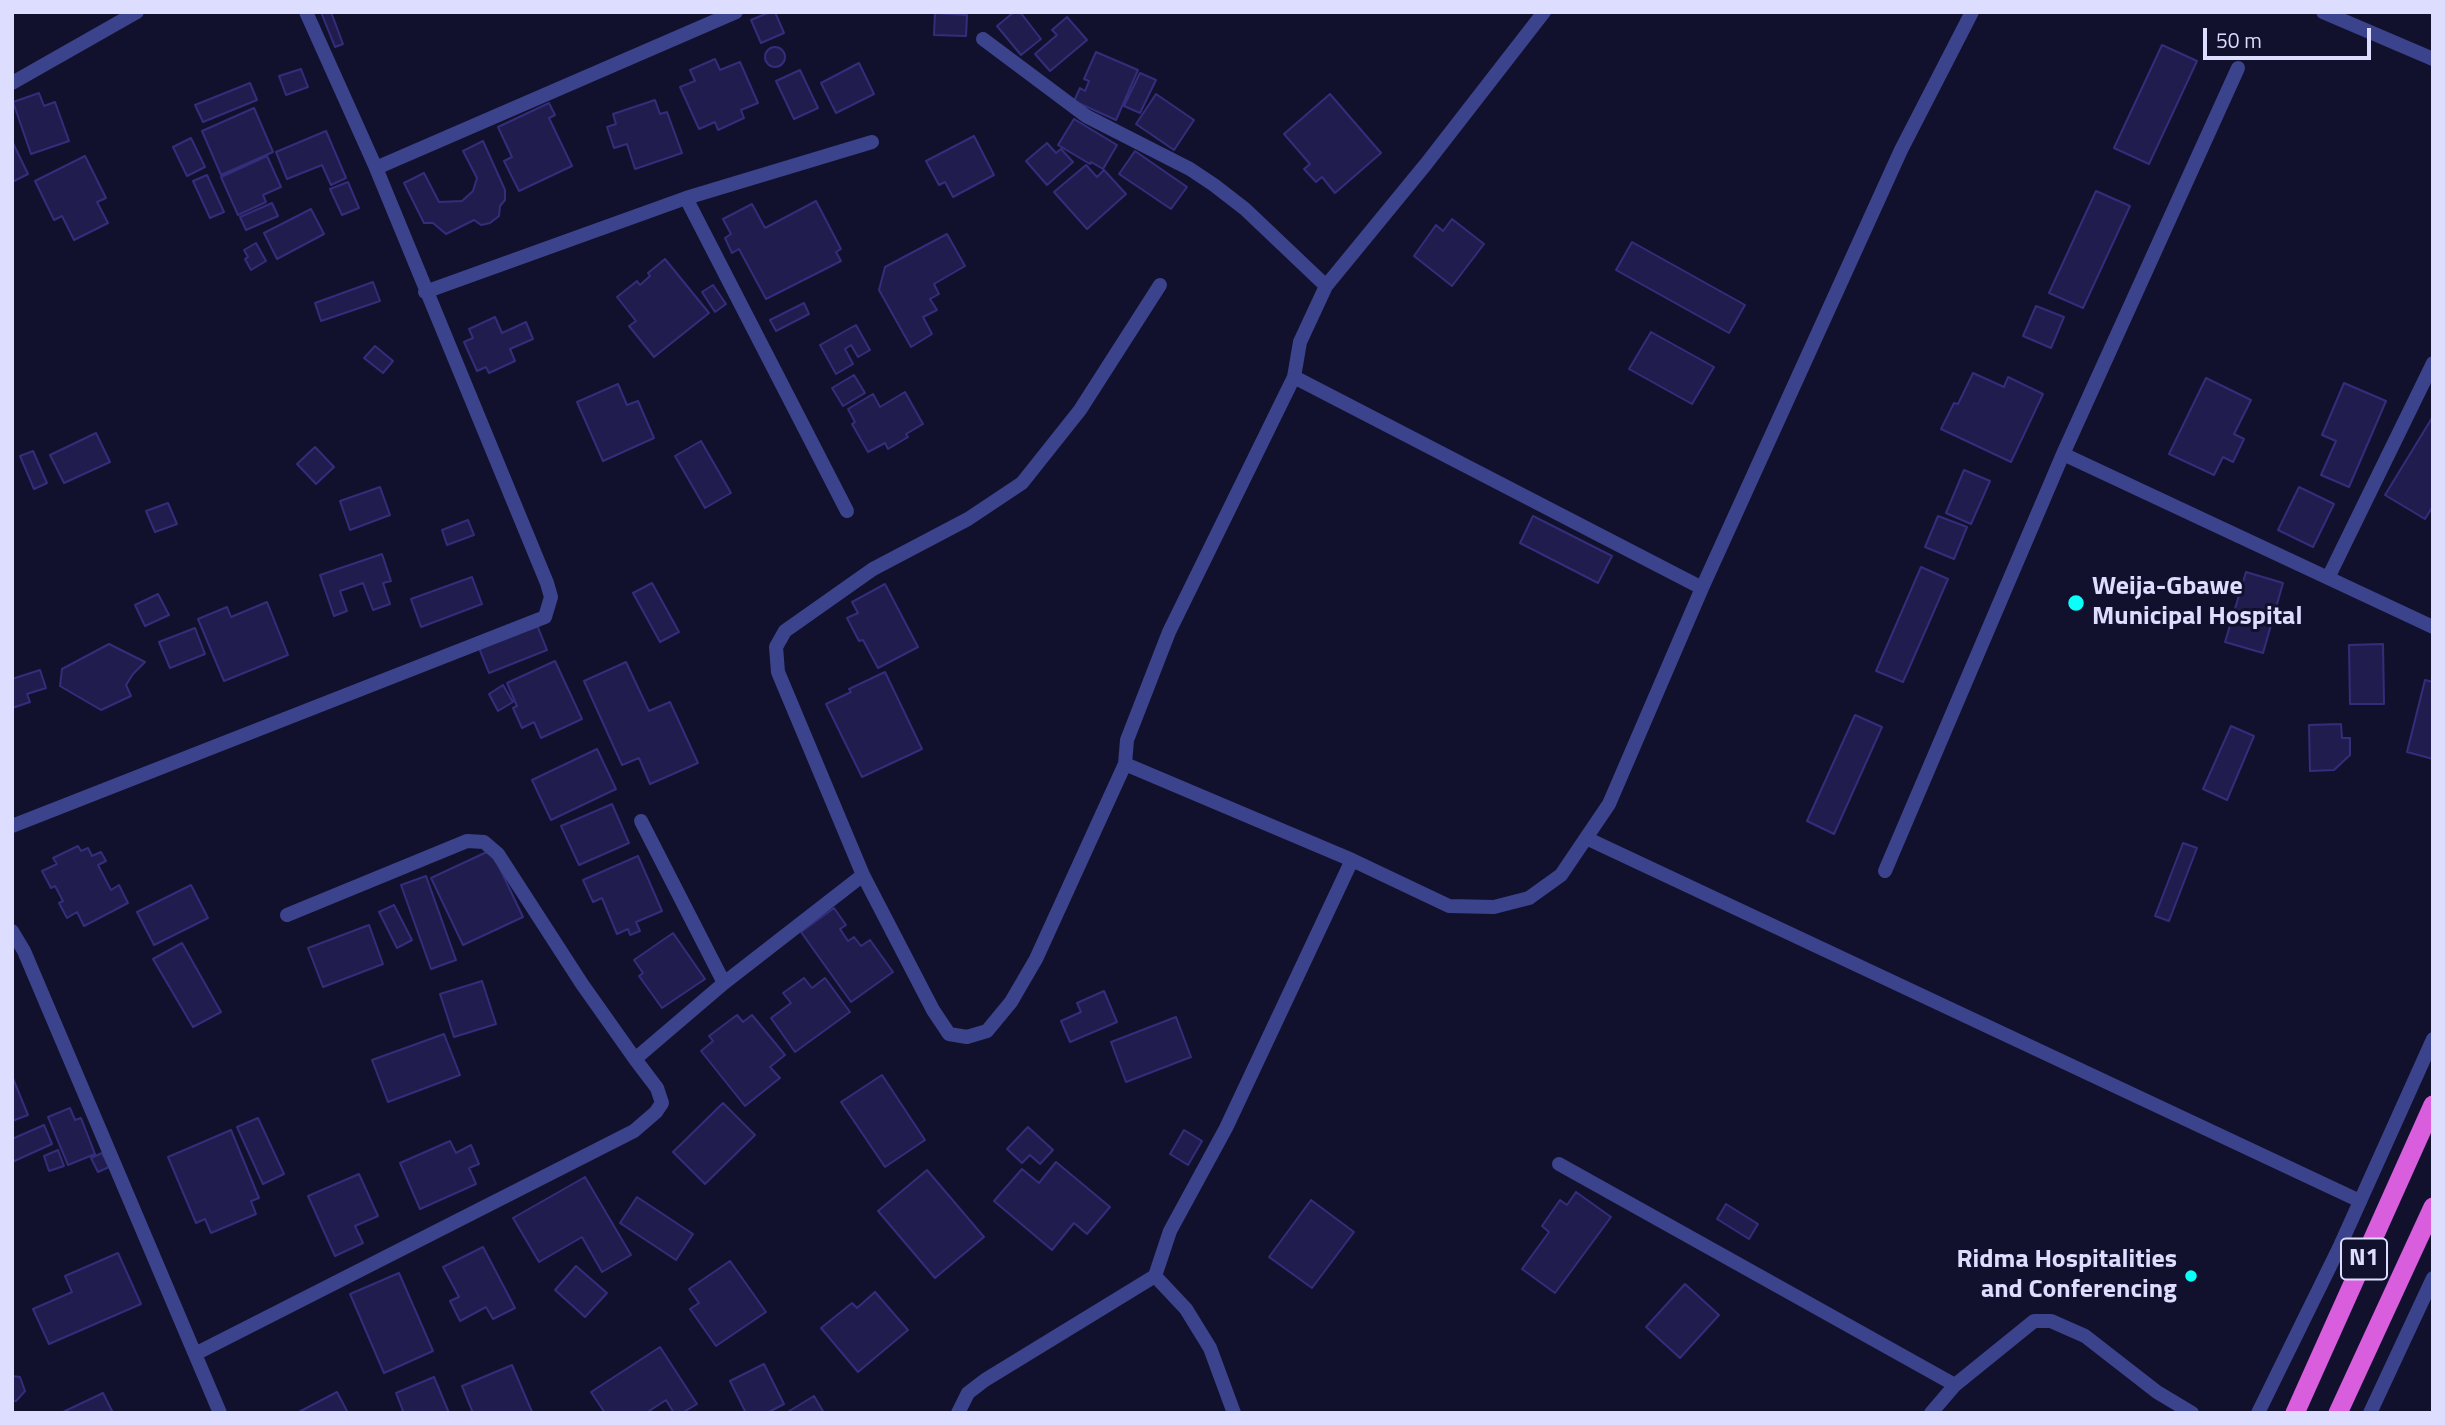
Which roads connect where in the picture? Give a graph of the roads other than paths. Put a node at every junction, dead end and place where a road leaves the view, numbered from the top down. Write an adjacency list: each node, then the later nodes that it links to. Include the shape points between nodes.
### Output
1 (137, 12): 10 (street)
2 (306, 12): 12 (street)
3 (736, 12): 12 (street)
4 (1544, 12): 15 (street)
5 (1972, 12): 22 (street, via 1901,150)
6 (2323, 12): 8 (street)
7 (983, 39): 15 (street, via 1086,116 1214,185)
8 (2433, 59)
9 (2238, 68): 19 (street)
10 (12, 83)
11 (872, 142): 13 (street)
12 (376, 168): 16 (street)
13 (686, 198): 16 (street); 20 (street)
14 (1160, 285): 30 (street, via 1080,410 1022,483 968,519 873,569 785,631 776,647 778,672)
15 (1326, 286): 18 (street, via 1300,342)
16 (425, 292): 26 (street, via 547,583 551,597 545,617)
17 (2433, 363): 21 (street)
18 (1294, 377): 22 (street); 24 (street, via 1169,632 1127,740)
19 (2063, 454): 21 (street); 29 (street)
20 (847, 511)
21 (2328, 578): 23 (street)
22 (1702, 589): 27 (street, via 1609,804)
23 (2433, 627)
24 (1125, 764): 28 (street); 30 (street, via 1036,959 1011,1002 986,1031 967,1037 949,1034)
25 (641, 821): 33 (street)
26 (12, 826)
27 (1586, 838): 28 (street, via 1561,876 1529,898 1494,907 1449,906); 38 (street)
28 (1352, 860): 40 (street, via 1226,1128 1170,1231)
29 (1885, 871)
30 (863, 876): 33 (street)
31 (287, 915): 35 (street, via 467,841 484,842 498,854)
32 (12, 931): 42 (street)
33 (724, 983): 35 (street)
34 (2433, 1039): 38 (street)
35 (635, 1059): 42 (street, via 657,1088 662,1103 634,1131)
36 (2433, 1105): 50 (highway, N1)
37 (1559, 1164): 43 (street)
38 (2360, 1201): 49 (street)
39 (2433, 1207): 51 (highway, N1)
40 (1155, 1276): 45 (street, via 985,1380 968,1393); 46 (street, via 1186,1309 1210,1348)
41 (2433, 1278): 52 (street)
42 (195, 1354): 44 (street)
43 (1955, 1385): 47 (street); 48 (street, via 2034,1321 2051,1321 2085,1336)
44 (220, 1413)
45 (958, 1413)
46 (1234, 1413)
47 (1931, 1413)
48 (2192, 1413)
49 (2258, 1413)
50 (2295, 1413)
51 (2338, 1413)
52 (2370, 1413)

